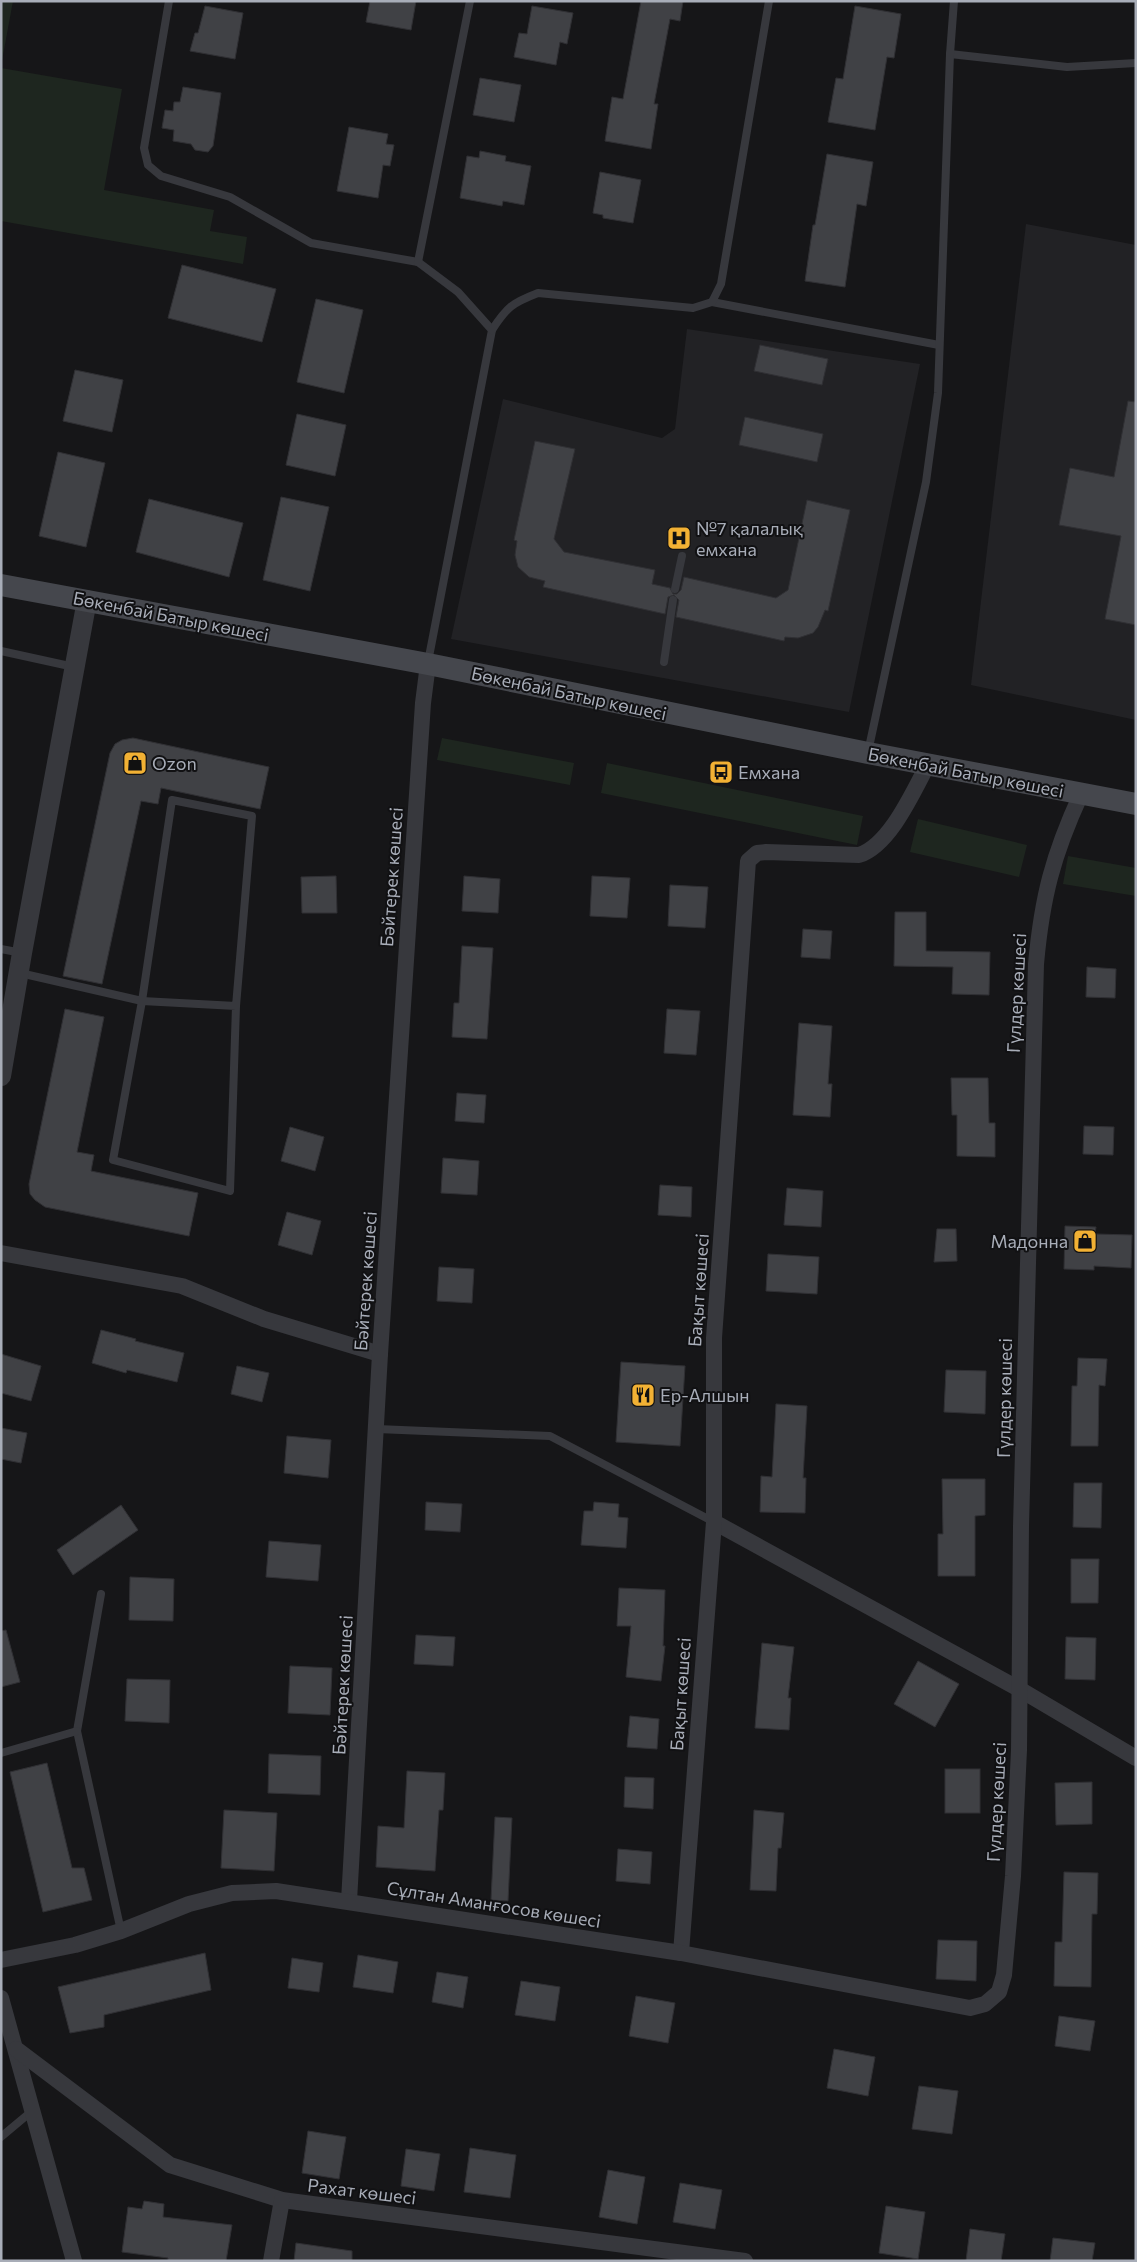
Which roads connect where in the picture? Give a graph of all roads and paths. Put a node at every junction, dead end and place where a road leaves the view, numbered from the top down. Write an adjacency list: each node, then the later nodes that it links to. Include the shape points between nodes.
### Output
1 (169, 1): 7 (lane, via 144,148 148,165 161,176 230,197 311,243)
2 (470, 1): 7 (lane)
3 (769, 1): 8 (lane, via 721,284)
4 (954, 1): 5 (lane)
5 (950, 54): 6 (lane, via 1067,67); 10 (lane)
6 (1136, 63)
7 (418, 262): 9 (lane, via 458,292)
8 (712, 302): 9 (lane, via 693,308 538,293 515,302); 10 (lane)
9 (492, 330): 18 (lane)
10 (940, 346): 20 (lane, via 938,393 926,482)
11 (682, 556): 13 (lane)
12 (1, 584): 14 (main road, Бөкенбай Батыр көшесі)
13 (675, 589)
14 (86, 600): 18 (main road, Бөкенбай Батыр көшесі); 19 (street)
15 (674, 600): 17 (lane)
16 (1, 651): 19 (lane)
17 (664, 662)
18 (428, 664): 20 (main road, Бөкенбай Батыр көшесі); 30 (street, Бәйтерек көшесі)
19 (74, 667): 25 (street)
20 (868, 754): 21 (main road, Бөкенбай Батыр көшесі)
21 (928, 764): 22 (main road, Бөкенбай Батыр көшесі); 32 (street, Бақыт көшесі, via 885,837 868,852 852,855 766,852 757,853 748,861 714,1338)
22 (1081, 794): 23 (main road, Бөкенбай Батыр көшесі); 34 (street, Гүлдер көшесі, via 1049,874 1039,925 1036,964)
23 (1136, 804)
24 (1, 949): 25 (lane)
25 (20, 963): 26 (lane); 28 (street)
26 (142, 1000): 27 (lane); 27 (lane, via 113,1160 230,1191); 27 (lane, via 172,800 252,816)
27 (236, 1006)
28 (1, 1076)
29 (1, 1253): 30 (street, via 182,1286 264,1319)
30 (380, 1354): 31 (street, Бәйтерек көшесі)
31 (377, 1430): 32 (lane, via 550,1436); 38 (street, Бәйтерек көшесі)
32 (714, 1522): 34 (street); 40 (street, Бақыт көшесі)
33 (101, 1594): 35 (lane)
34 (1019, 1689): 37 (street); 43 (street, Гүлдер көшесі, via 1017,1810 1004,1975 999,1992)
35 (77, 1731): 36 (lane); 39 (lane)
36 (1, 1753)
37 (1136, 1758)
38 (349, 1901): 39 (street, Сұлтан Аманғосов көшесі, via 276,1891 232,1893 189,1904); 40 (street, Сұлтан Аманғосов көшесі)
39 (121, 1931): 41 (street, Сұлтан Аманғосов көшесі, via 66,1948)
40 (681, 1953): 43 (street, Сұлтан Аманғосов көшесі, via 970,2008)
41 (1, 1960)
42 (1, 1998): 44 (street)
43 (985, 2004)
44 (16, 2049): 45 (street); 47 (street, Рахат көшесі, via 170,2165)
45 (33, 2110): 46 (lane); 48 (street)
46 (1, 2137)
47 (282, 2200): 49 (street); 50 (street, Рахат көшесі)
48 (74, 2261)
49 (271, 2261)
50 (745, 2261)

